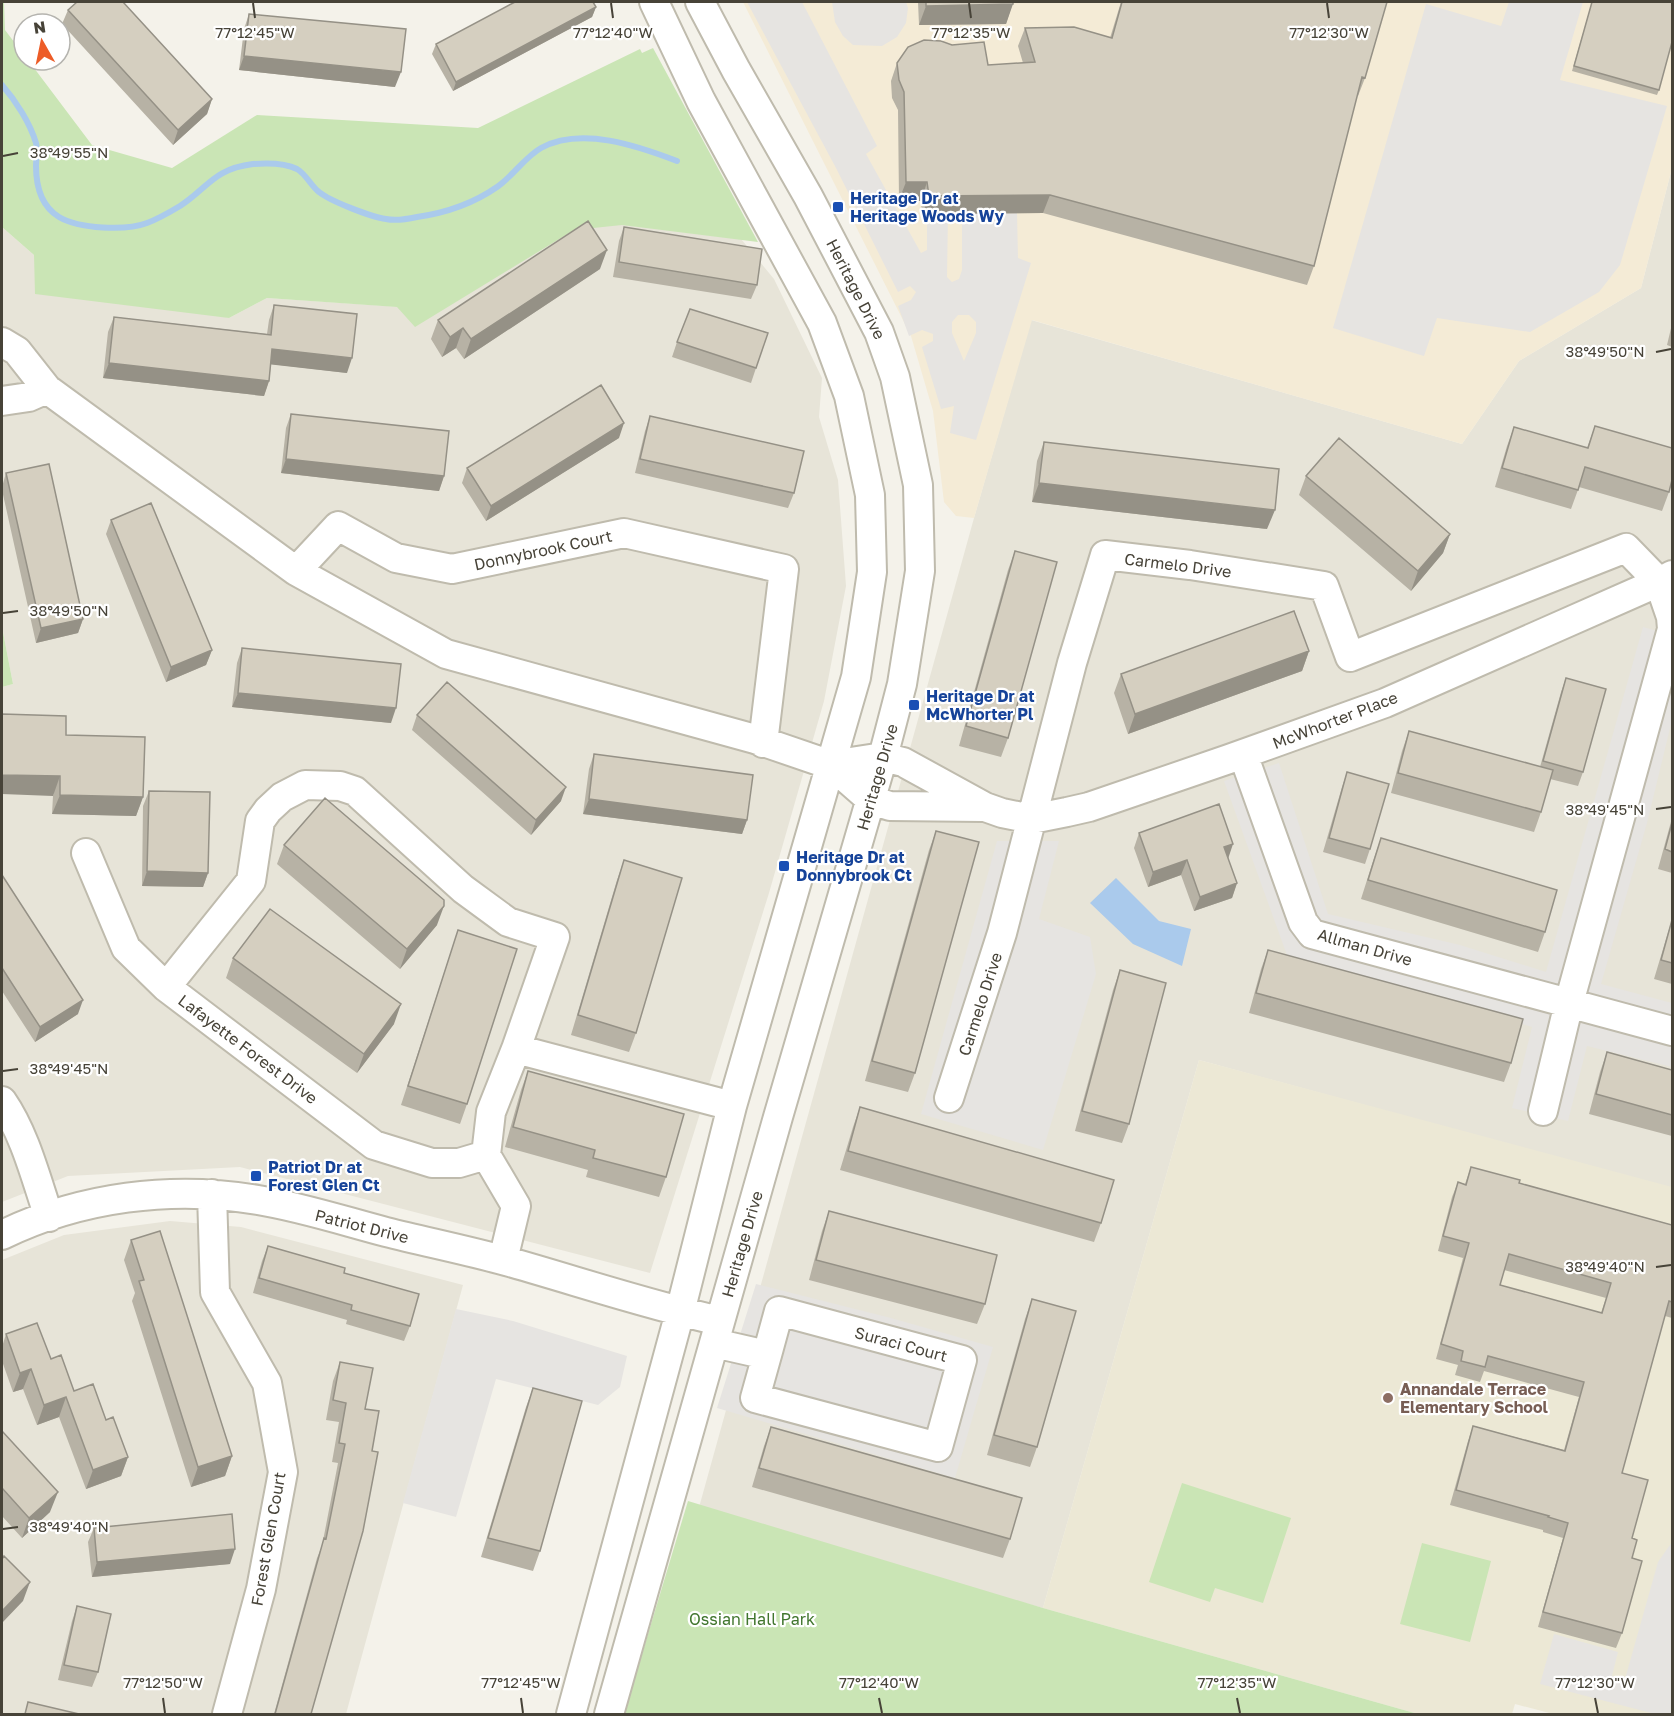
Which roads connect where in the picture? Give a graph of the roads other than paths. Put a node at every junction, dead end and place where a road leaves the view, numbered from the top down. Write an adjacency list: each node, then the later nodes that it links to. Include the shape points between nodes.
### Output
1 (654, 2): 12 (street, via 701,101 822,323 849,396 870,495 872,572 856,676)
2 (700, 2): 11 (street, Heritage Drive, via 864,300 895,377 918,485 920,572 902,684)
3 (2, 342): 4 (street, via 18,351)
4 (47, 389): 5 (street, via 29,397); 6 (street)
5 (2, 401)
6 (296, 571): 9 (street, via 446,654); 9 (street, Donnybrook Court, via 338,526 396,558 452,569 624,533 784,569)
7 (1666, 578): 8 (street, via 1672,623); 10 (street, McWhorter Place, via 1385,703); 15 (street, Carmelo Drive, via 1626,548 1350,657 1324,586 1105,555 1072,663)
8 (1669, 659): 18 (street)
9 (764, 743): 12 (street)
10 (1243, 754): 15 (street, McWhorter Place, via 1089,807); 18 (street, Allman Drive, via 1303,922 1312,934)
11 (883, 757): 12 (street, McWhorter Place); 13 (street, Heritage Drive); 14 (street, McWhorter Place, via 903,762)
12 (831, 765): 13 (street, McWhorter Place); 23 (street)
13 (871, 800): 14 (street, McWhorter Place, via 890,806); 31 (street, Heritage Drive)
14 (985, 807): 15 (street, McWhorter Place)
15 (1032, 819): 21 (street, Carmelo Drive, via 1002,933)
16 (86, 852): 17 (street, via 126,948)
17 (166, 987): 20 (street, Lafayette Forest Drive, via 251,881 261,821 268,810 305,785 340,786 355,790 463,889 508,922 555,937); 25 (street, Lafayette Forest Drive, via 374,1145 432,1163 459,1163)
18 (1569, 1003): 19 (street, Allman Drive); 24 (street)
19 (1672, 1031)
20 (516, 1048): 23 (street); 25 (street, Lafayette Forest Drive, via 491,1112)
21 (950, 1098)
22 (2, 1101): 27 (street, via 21,1139)
23 (732, 1107): 30 (street)
24 (1543, 1111)
25 (486, 1155): 29 (street, via 516,1206)
26 (212, 1194): 27 (street, Patriot Drive, via 130,1197); 29 (street, Patriot Drive, via 260,1200); 33 (street, Forest Glen Court, via 215,1292 267,1383 283,1472 261,1589)
27 (49, 1217): 28 (street, Patriot Drive)
28 (2, 1235)
29 (503, 1260): 30 (street, Patriot Drive)
30 (680, 1312): 31 (street, Patriot Drive); 34 (street)
31 (717, 1332): 32 (street); 35 (street, Heritage Drive)
32 (767, 1355): 32 (street, Suraci Court, via 755,1398 938,1447 962,1360 779,1311)
33 (227, 1714)
34 (571, 1714)
35 (609, 1714)

